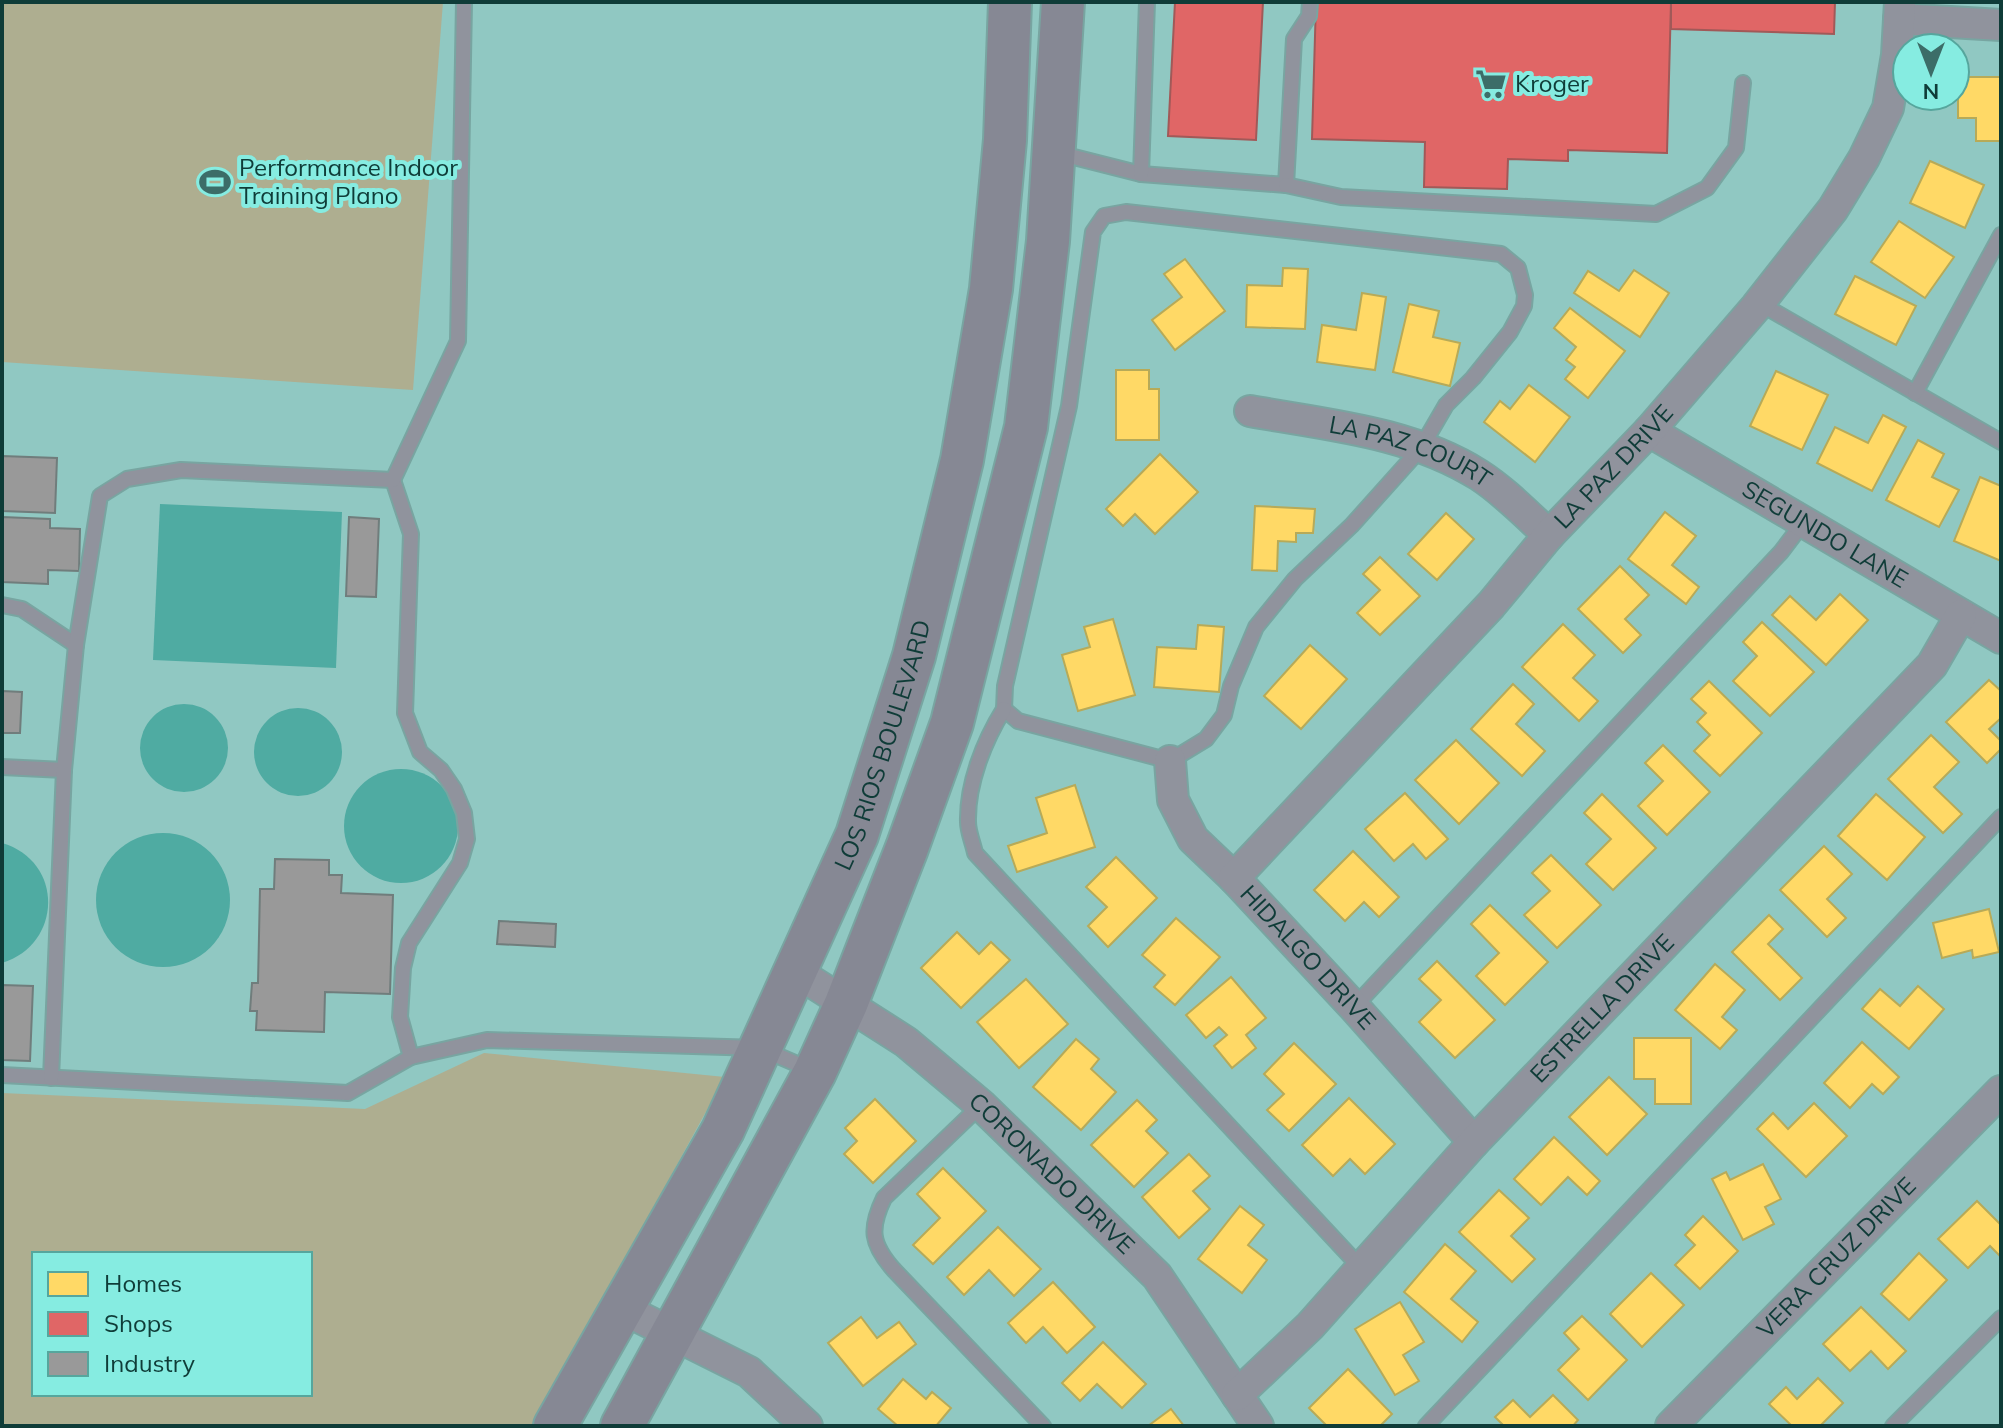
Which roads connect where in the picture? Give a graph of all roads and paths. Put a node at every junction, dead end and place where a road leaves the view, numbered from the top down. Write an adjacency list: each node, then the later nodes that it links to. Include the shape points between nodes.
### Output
1 (464, 2): 20 (lane, via 458,341)
2 (1010, 2): 9 (main road, LOS RIOS BOULEVARD)
3 (1063, 2): 10 (main road)
4 (1147, 2): 11 (lane)
5 (1310, 2): 12 (lane, via 1309,16 1294,39)
6 (1899, 10): 7 (street); 14 (street, LA PAZ DRIVE, via 1888,108 1833,209)
7 (2001, 25)
8 (1743, 83): 12 (lane, via 1736,148 1707,188 1656,214 1341,197)
9 (1005, 140): 10 (main road); 33 (main road, LOS RIOS BOULEVARD, via 991,289 962,460 914,656 857,835)
10 (1054, 152): 11 (lane); 34 (main road, via 1038,345 1007,507 952,723)
11 (1141, 174): 12 (lane)
12 (1286, 185)
13 (2001, 235): 15 (lane)
14 (1759, 303): 15 (lane); 17 (street, LA PAZ DRIVE)
15 (1915, 393): 18 (lane)
16 (1250, 411): 19 (street, LA PAZ COURT, via 1388,435)
17 (1649, 431): 21 (street, SEGUNDO LANE); 22 (street, LA PAZ DRIVE)
18 (2001, 442)
19 (1421, 448): 22 (street, LA PAZ COURT, via 1481,476); 27 (lane, via 1446,405 1510,332 1524,306 1518,268 1501,254 1126,212 1104,216 1093,232 1069,406); 28 (lane, via 1256,627 1224,715 1206,739)
20 (393, 480): 26 (lane, via 181,470 127,479 100,496); 37 (lane, via 411,534 405,713 420,752 454,789 467,839 460,863 409,943 400,1017)
21 (1803, 523): 24 (street, SEGUNDO LANE); 35 (lane)
22 (1549, 535): 32 (street, LA PAZ DRIVE, via 1491,605)
23 (2, 605): 26 (lane, via 22,609)
24 (1961, 615): 25 (street, SEGUNDO LANE); 43 (street, ESTRELLA DRIVE, via 1932,665)
25 (2001, 638)
26 (76, 645): 30 (lane)
27 (1004, 709): 28 (lane, via 1018,721); 44 (lane, via 989,732 971,789 967,824 975,853)
28 (1170, 761): 32 (street, HIDALGO DRIVE, via 1173,800 1193,839)
29 (2, 767): 30 (lane)
30 (64, 770): 40 (lane)
31 (2001, 817): 54 (lane)
32 (1234, 878): 35 (street, HIDALGO DRIVE)
33 (795, 971): 34 (street, CORONADO DRIVE); 36 (main road, LOS RIOS BOULEVARD)
34 (846, 1004): 38 (main road); 42 (street, CORONADO DRIVE, via 906,1042)
35 (1354, 1007): 43 (street, HIDALGO DRIVE)
36 (760, 1048): 37 (lane, via 487,1040); 38 (lane); 45 (main road, LOS RIOS BOULEVARD, via 723,1130)
37 (411, 1057): 40 (lane, via 348,1093)
38 (815, 1072): 47 (main road)
39 (2, 1075): 40 (lane)
40 (51, 1078)
41 (2001, 1091): 55 (street, VERA CRUZ DRIVE)
42 (981, 1105): 48 (street, CORONADO DRIVE, via 1157,1276); 52 (lane, via 884,1198 875,1217 874,1239 888,1263)
43 (1474, 1142): 44 (street, ESTRELLA DRIVE)
44 (1361, 1268): 48 (street, ESTRELLA DRIVE, via 1310,1326)
45 (621, 1308): 47 (street); 49 (main road, LOS RIOS BOULEVARD)
46 (2001, 1318): 56 (lane)
47 (671, 1334): 50 (main road); 51 (street, via 749,1372)
48 (1237, 1395): 53 (street, CORONADO DRIVE)
49 (555, 1426)
50 (622, 1426)
51 (807, 1426)
52 (1043, 1426)
53 (1258, 1426)
54 (1426, 1426)
55 (1671, 1426)
56 (1893, 1426)

